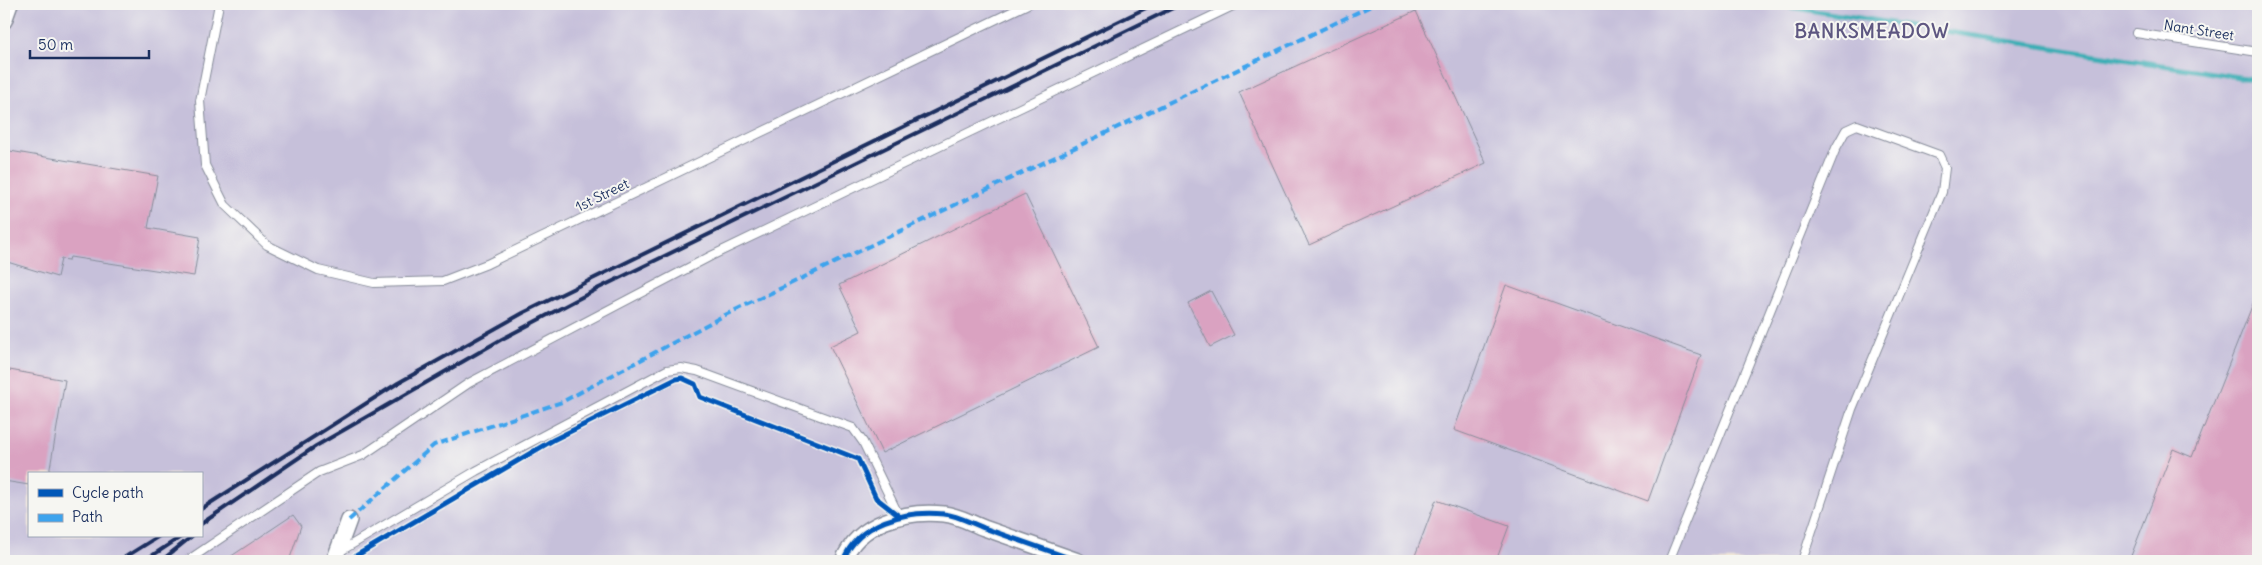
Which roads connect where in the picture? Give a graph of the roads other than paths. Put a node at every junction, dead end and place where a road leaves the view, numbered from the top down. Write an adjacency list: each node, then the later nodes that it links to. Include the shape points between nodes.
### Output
1 (10, 4): 5 (street)
2 (219, 4): 3 (lane, 1st Street, via 200,101 205,165 225,205 267,245 318,270 374,283 443,281 487,264)
3 (1028, 4)
4 (1237, 4): 11 (lane, via 711,256 469,382 363,455 319,472)
5 (4, 21)
6 (2136, 33): 7 (lane, Nant Street)
7 (2258, 52)
8 (899, 516): 10 (lane, via 853,428 681,368 667,370 476,471); 12 (street, via 860,535); 13 (street, via 945,514)
9 (349, 520): 10 (street)
10 (336, 557)
11 (187, 561)
12 (843, 561)
13 (1078, 561)
14 (1669, 561): 15 (lane, via 1836,148 1846,130 1857,125 1939,155 1944,168 1942,192 1852,409)
15 (1802, 561)

